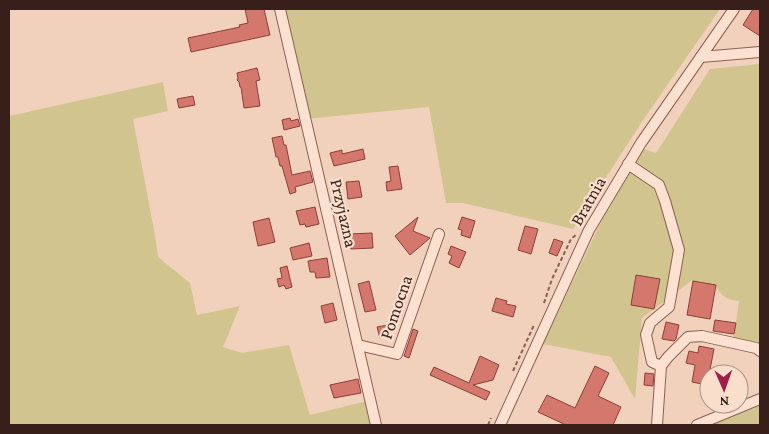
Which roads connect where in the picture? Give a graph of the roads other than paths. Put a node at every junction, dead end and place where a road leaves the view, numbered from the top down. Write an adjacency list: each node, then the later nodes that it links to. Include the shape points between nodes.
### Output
1 (280, 9): 7 (street, Przyjazna)
2 (734, 9): 4 (street, Bratnia)
3 (760, 52): 4 (street)
4 (701, 57): 5 (street, Bratnia)
5 (628, 164): 9 (street, via 659,185 679,250 669,307 650,324 646,335 652,362); 12 (street, Bratnia, via 589,230)
6 (439, 234): 7 (street, Pomocna, via 397,354)
7 (358, 346): 11 (street, Przyjazna)
8 (760, 351): 9 (street, via 702,336 688,337)
9 (661, 366): 13 (street)
10 (760, 399): 14 (street)
11 (376, 425)
12 (500, 425)
13 (657, 425)
14 (697, 425)

